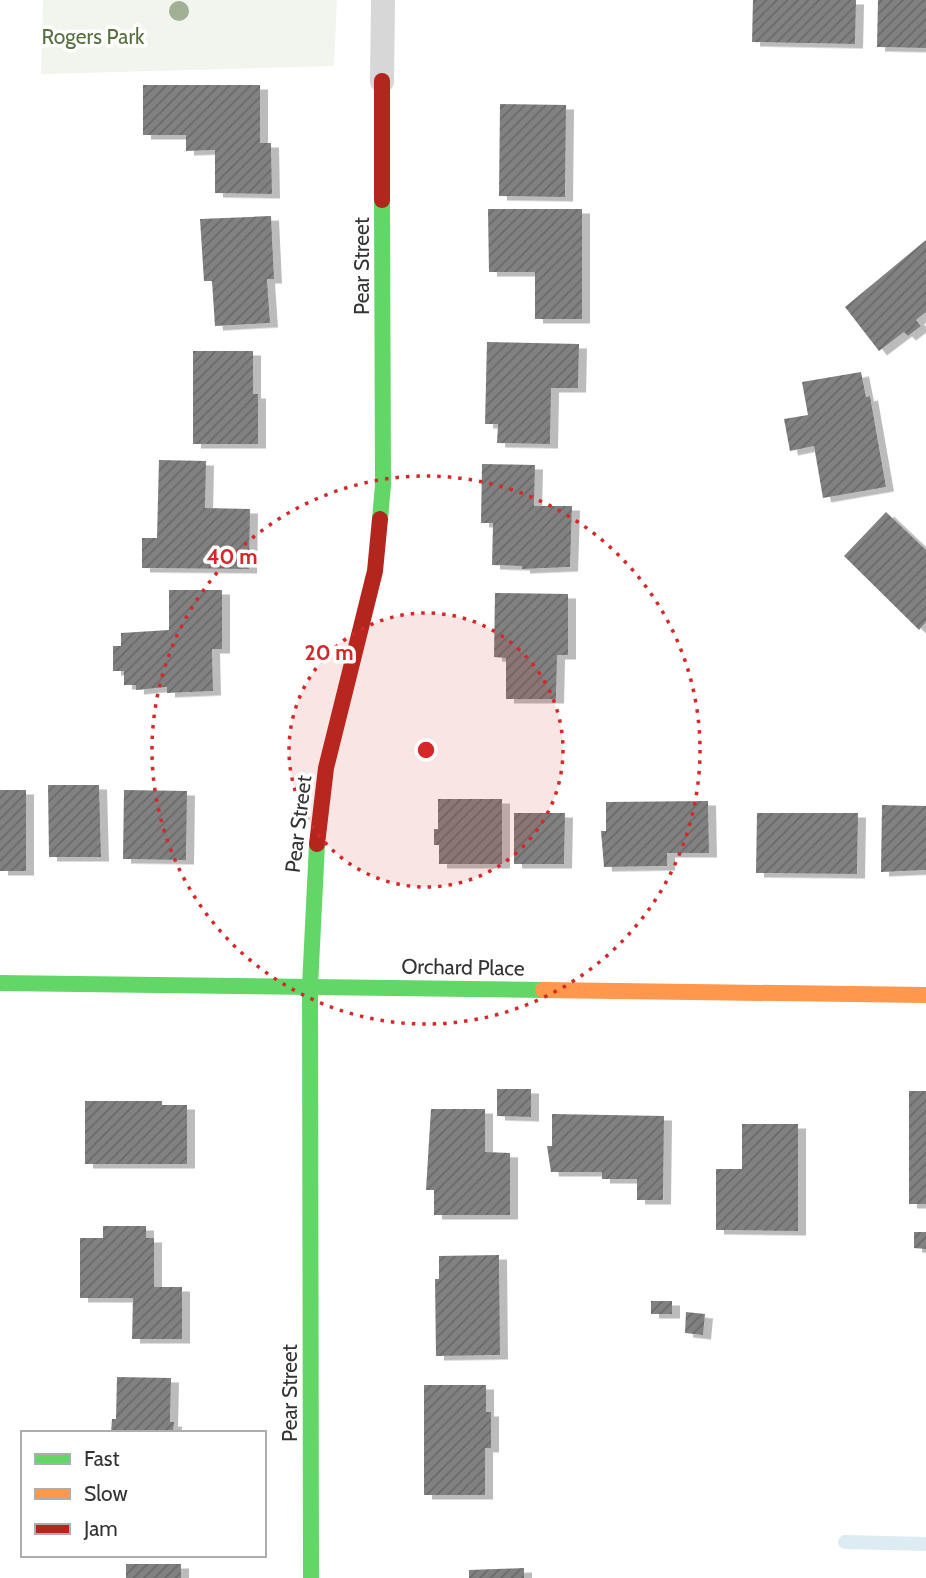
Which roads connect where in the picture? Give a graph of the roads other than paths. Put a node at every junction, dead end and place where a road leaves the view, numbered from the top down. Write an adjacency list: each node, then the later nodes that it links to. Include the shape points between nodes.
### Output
1 (383, 0): 2 (lane)
2 (382, 81): 4 (street, Pear Street, via 383,485 375,571 326,768 313,878)
3 (0, 983): 4 (street, Orchard Place)
4 (310, 986): 5 (street, Orchard Place); 6 (street, Pear Street)
5 (926, 995)
6 (310, 1578)

